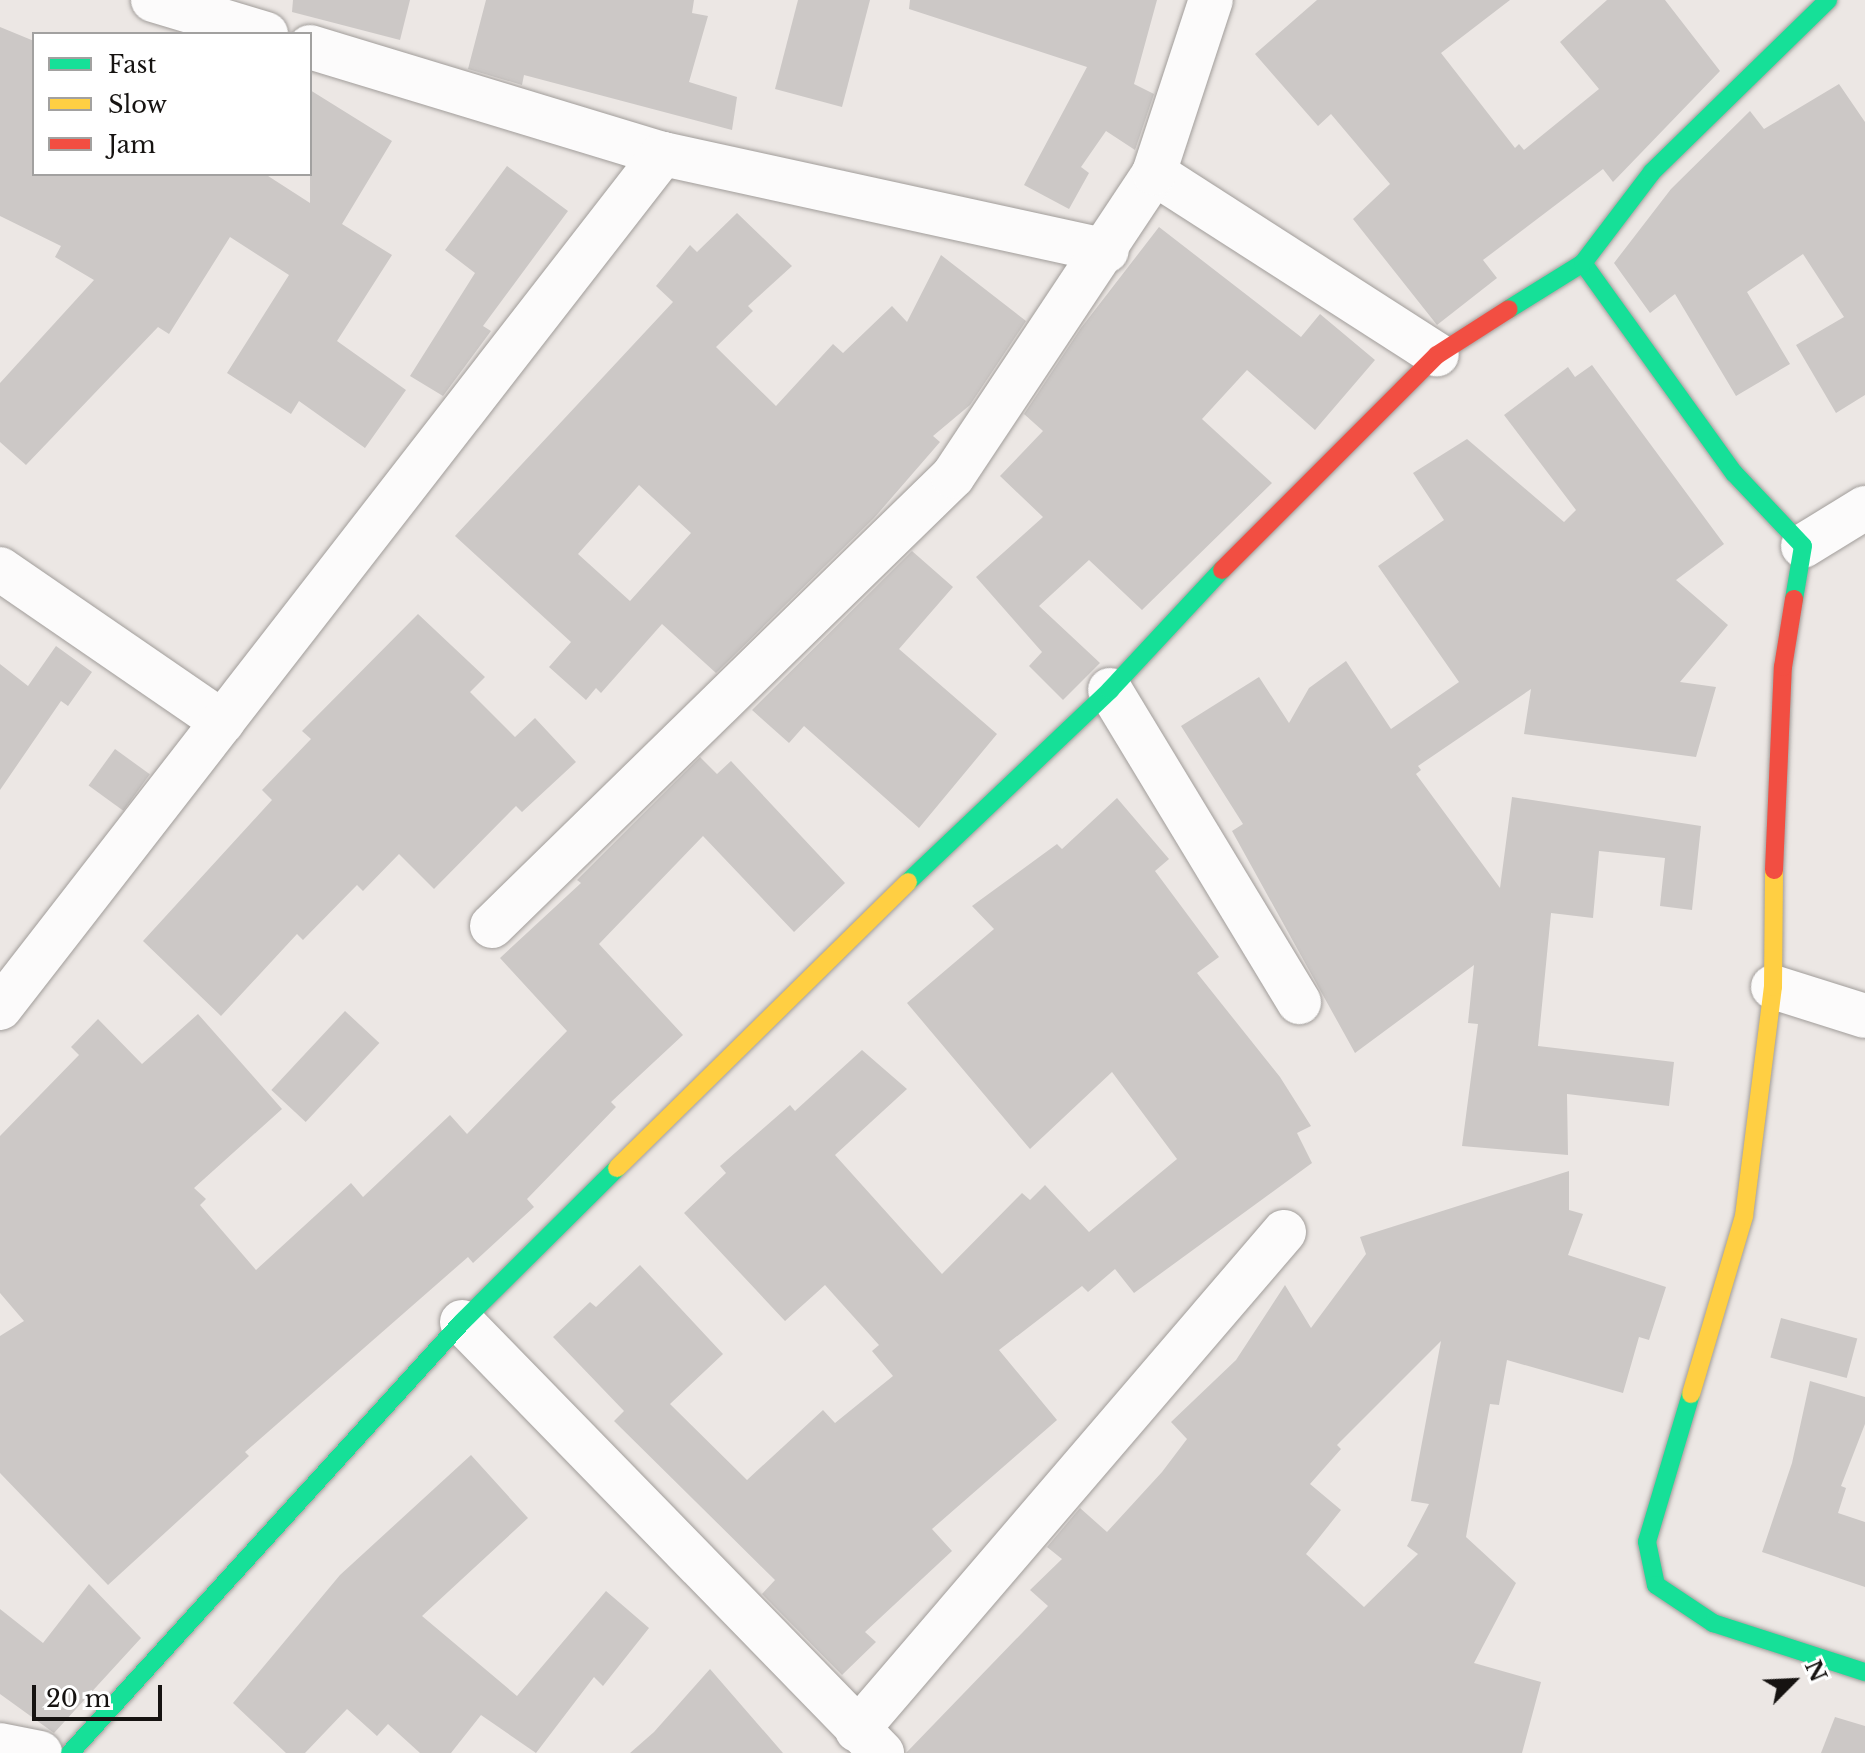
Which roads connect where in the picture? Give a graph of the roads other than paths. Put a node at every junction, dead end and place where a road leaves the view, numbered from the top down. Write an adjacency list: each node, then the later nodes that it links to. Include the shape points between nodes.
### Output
1 (153, 0): 4 (street)
2 (1211, 0): 7 (street)
3 (1816, 3): 9 (street, via 1652,172)
4 (259, 32)
5 (312, 48): 6 (street)
6 (663, 154): 8 (street); 15 (street)
7 (1154, 173): 8 (street); 10 (street)
8 (1107, 251): 16 (street, via 953,476)
9 (1583, 263): 10 (street); 12 (street, via 1734,473)
10 (1437, 355): 14 (street, via 1246,544)
11 (1865, 508): 12 (street)
12 (1803, 546): 17 (street, via 1783,667 1774,793)
13 (0, 569): 15 (street)
14 (1110, 690): 18 (street); 22 (street, via 863,925)
15 (223, 722): 19 (street)
16 (492, 926)
17 (1773, 987): 20 (street); 23 (street, via 1744,1216 1647,1542 1656,1585 1713,1623)
18 (1299, 1002)
19 (0, 1008)
20 (1865, 1016)
21 (1284, 1232): 24 (street)
22 (462, 1322): 24 (street); 27 (street)
23 (1865, 1672)
24 (870, 1742)
25 (0, 1745): 26 (street)
26 (40, 1753)
27 (70, 1753)

